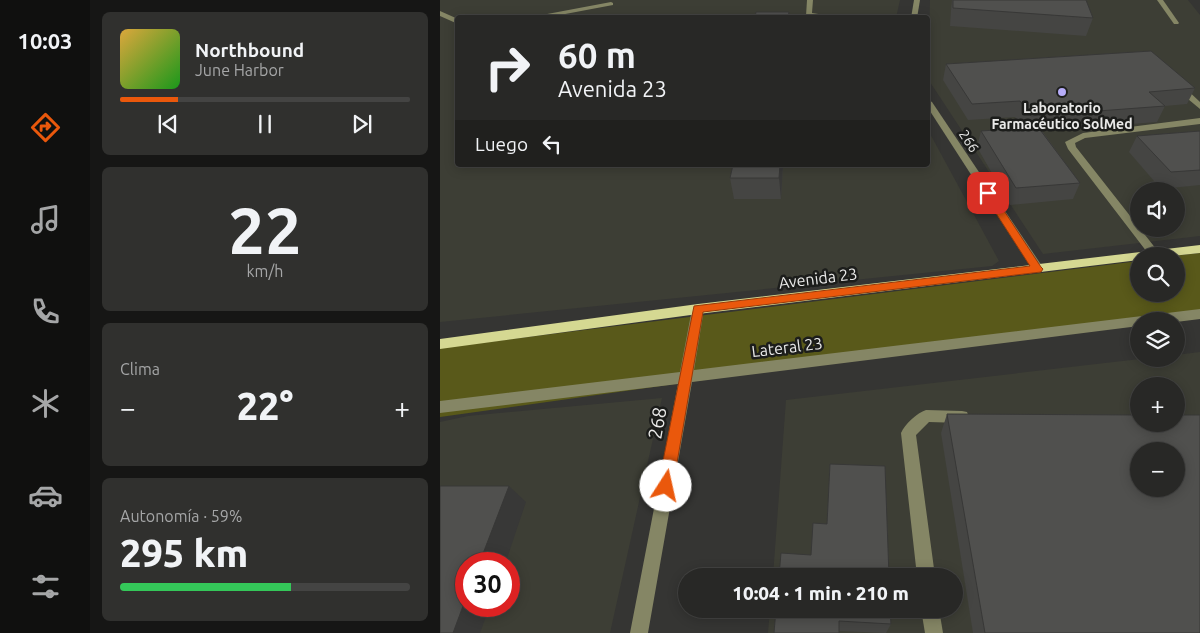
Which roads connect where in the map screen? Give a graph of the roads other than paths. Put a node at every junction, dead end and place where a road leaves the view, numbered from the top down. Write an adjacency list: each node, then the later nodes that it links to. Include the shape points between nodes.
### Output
1 (810, 0): 7 (street)
2 (917, 0): 8 (street)
3 (1160, 0): 10 (street)
4 (440, 13): 9 (street)
5 (546, 15): 6 (street, via 614,3)
6 (580, 15)
7 (808, 15)
8 (914, 15)
9 (455, 20)
10 (1176, 23)
11 (1174, 83): 13 (street)
12 (930, 105): 19 (street, 266)
13 (1200, 106)
14 (1200, 121): 15 (street, via 1083,136 1070,142 1070,147)
15 (1149, 247)
16 (1200, 249): 17 (main road, Avenida 23)
17 (1185, 251)
18 (1130, 257): 19 (main road, Avenida 23)
19 (1038, 269): 20 (main road, Avenida 23)
20 (698, 309): 24 (main road, Avenida 23); 25 (street, 268)
21 (1200, 314): 22 (street, Lateral 23)
22 (1185, 316)
23 (1130, 322): 25 (street, Lateral 23)
24 (440, 344)
25 (686, 376): 26 (street, Lateral 23); 30 (street, 268)
26 (440, 406)
27 (974, 417): 28 (street, via 926,416 908,433)
28 (925, 568)
29 (932, 618): 31 (street)
30 (639, 633)
31 (934, 633)

